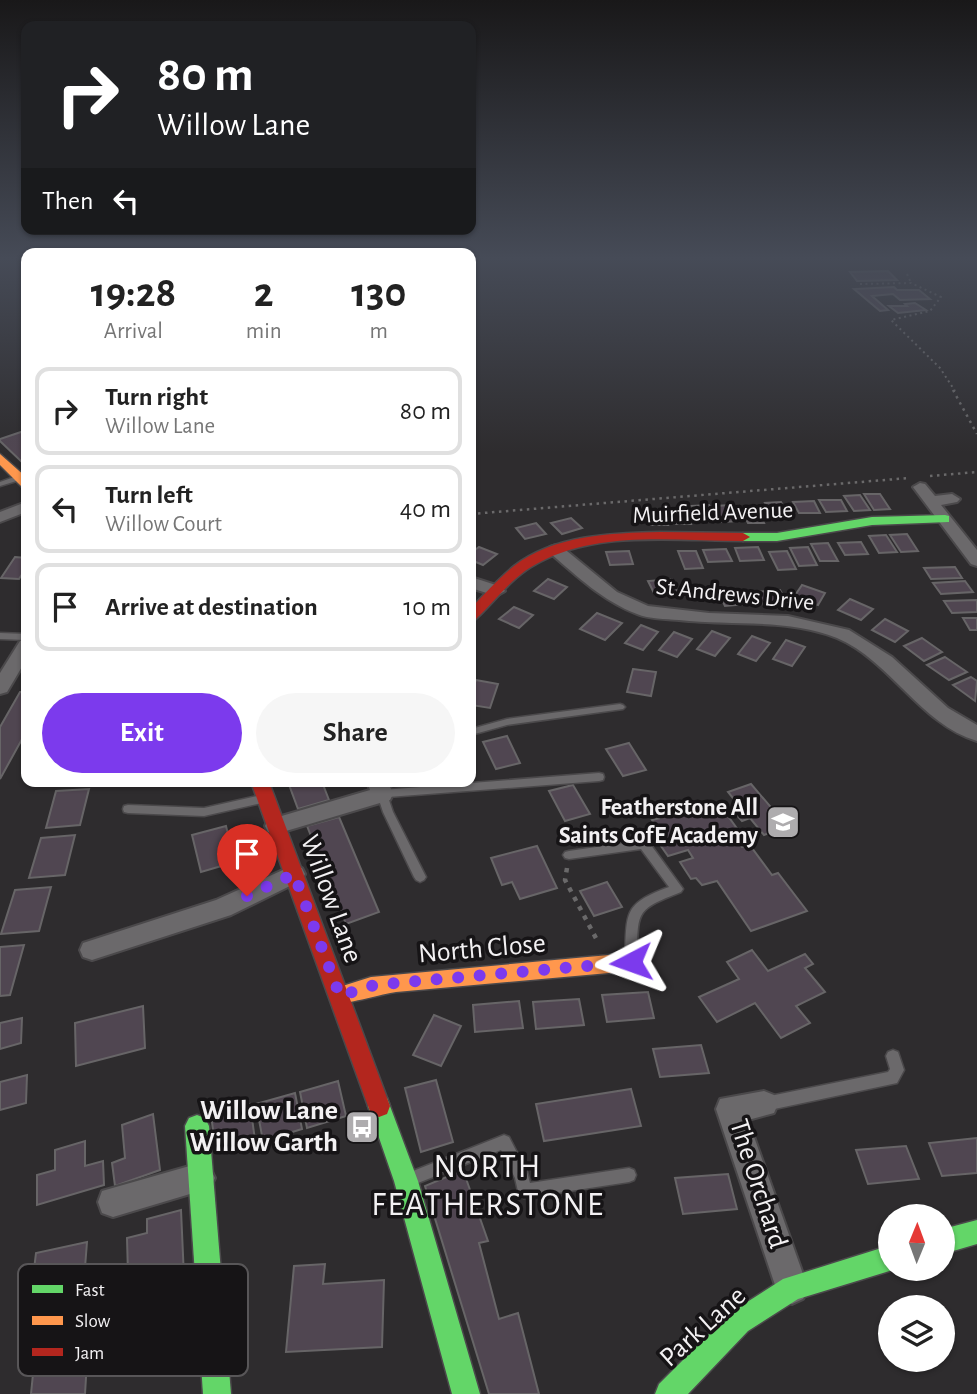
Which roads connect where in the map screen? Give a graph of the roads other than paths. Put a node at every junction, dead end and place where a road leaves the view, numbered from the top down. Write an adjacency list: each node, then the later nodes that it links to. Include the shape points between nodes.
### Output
1 (0, 458): 2 (street)
2 (21, 479)
3 (21, 481): 5 (lane)
4 (917, 481): 7 (street)
5 (0, 484)
6 (952, 499): 7 (street)
7 (930, 501): 10 (street)
8 (21, 509): 9 (street)
9 (0, 517)
10 (945, 519): 11 (street, Muirfield Avenue, via 872,522 778,537 603,538); 12 (street)
11 (556, 550): 14 (street, Muirfield Avenue, via 525,565); 22 (street, St Andrews Drive, via 611,596 645,611 788,621 843,634 885,662 941,713)
12 (977, 561)
13 (476, 584): 14 (street)
14 (496, 591): 15 (street, Muirfield Avenue)
15 (476, 611)
16 (0, 636): 17 (lane)
17 (21, 638)
18 (21, 653): 19 (street)
19 (0, 688)
20 (620, 707): 21 (lane)
21 (476, 731)
22 (977, 734)
23 (599, 777): 24 (lane)
24 (476, 783)
25 (262, 787): 28 (street, Willow Lane)
26 (400, 787): 27 (lane)
27 (380, 788): 30 (street); 33 (lane)
28 (266, 798): 29 (lane, via 204,812); 30 (street, Willow Lane)
29 (128, 808)
30 (276, 826): 32 (street, Willow Lane)
31 (569, 855): 35 (lane, via 644,844 677,889 642,901 635,909)
32 (294, 874): 34 (street, via 223,908); 36 (street, Willow Lane)
33 (420, 877)
34 (92, 950)
35 (631, 962): 36 (street, North Close, via 396,983)
36 (340, 996): 42 (street, Willow Lane)
37 (893, 1056): 38 (lane, via 897,1070 892,1078)
38 (764, 1104): 48 (street, The Orchard, via 730,1109)
39 (197, 1126): 41 (street)
40 (629, 1175): 42 (lane, via 524,1191 522,1177 503,1142)
41 (200, 1178): 43 (street); 47 (street)
42 (407, 1181): 51 (street, Willow Lane)
43 (113, 1202)
44 (977, 1232): 45 (street)
45 (956, 1238)
46 (878, 1262): 48 (street, Park Lane)
47 (207, 1264)
48 (792, 1288): 52 (street, Park Lane, via 740,1322)
49 (216, 1376): 50 (street)
50 (217, 1394)
51 (466, 1394)
52 (669, 1394)

